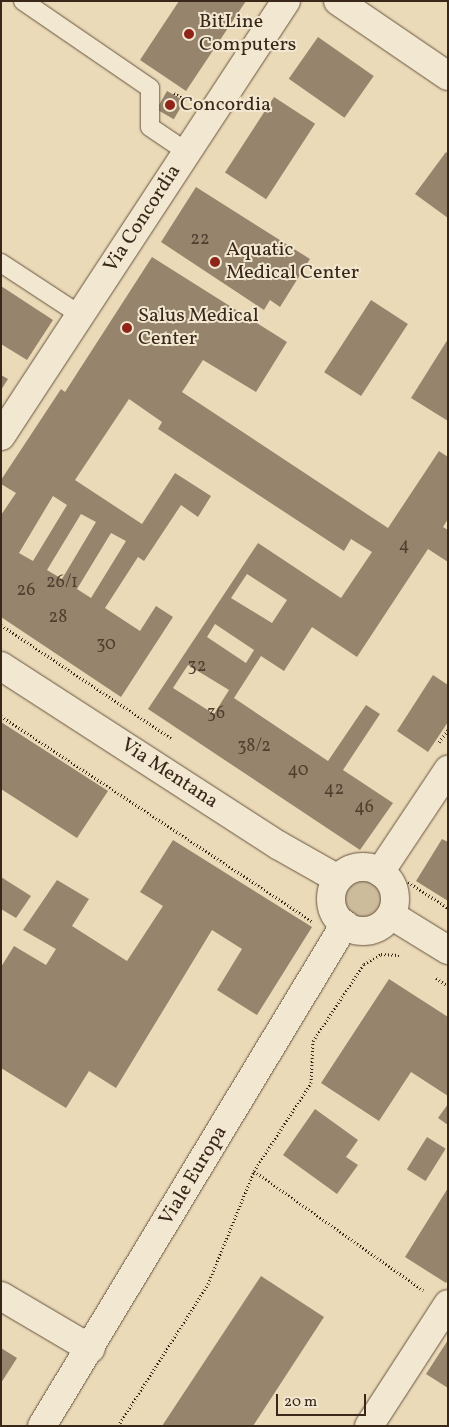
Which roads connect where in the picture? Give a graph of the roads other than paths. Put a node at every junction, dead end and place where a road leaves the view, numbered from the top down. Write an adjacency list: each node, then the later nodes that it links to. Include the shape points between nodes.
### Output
1 (23, 1): 5 (lane, via 150,88 150,127)
2 (286, 1): 5 (street, Via Concordia)
3 (338, 1): 4 (street)
4 (448, 76)
5 (187, 152): 7 (street, Via Concordia)
6 (1, 263): 7 (lane)
7 (80, 314): 8 (street, Via Concordia)
8 (1, 436)
9 (1, 666): 12 (street, Via Mentana, via 278,845)
10 (448, 770): 11 (street)
11 (380, 872): 12 (street, via 362,867); 13 (street, via 393,887 395,896)
12 (338, 879): 14 (street, via 333,888)
13 (391, 915): 14 (street, via 370,930); 15 (street)
14 (333, 926): 18 (street, Viale Europa)
15 (448, 950)
16 (1, 1296): 18 (street)
17 (447, 1305): 20 (street)
18 (91, 1349): 19 (street, Viale Europa)
19 (42, 1426)
20 (369, 1426)

